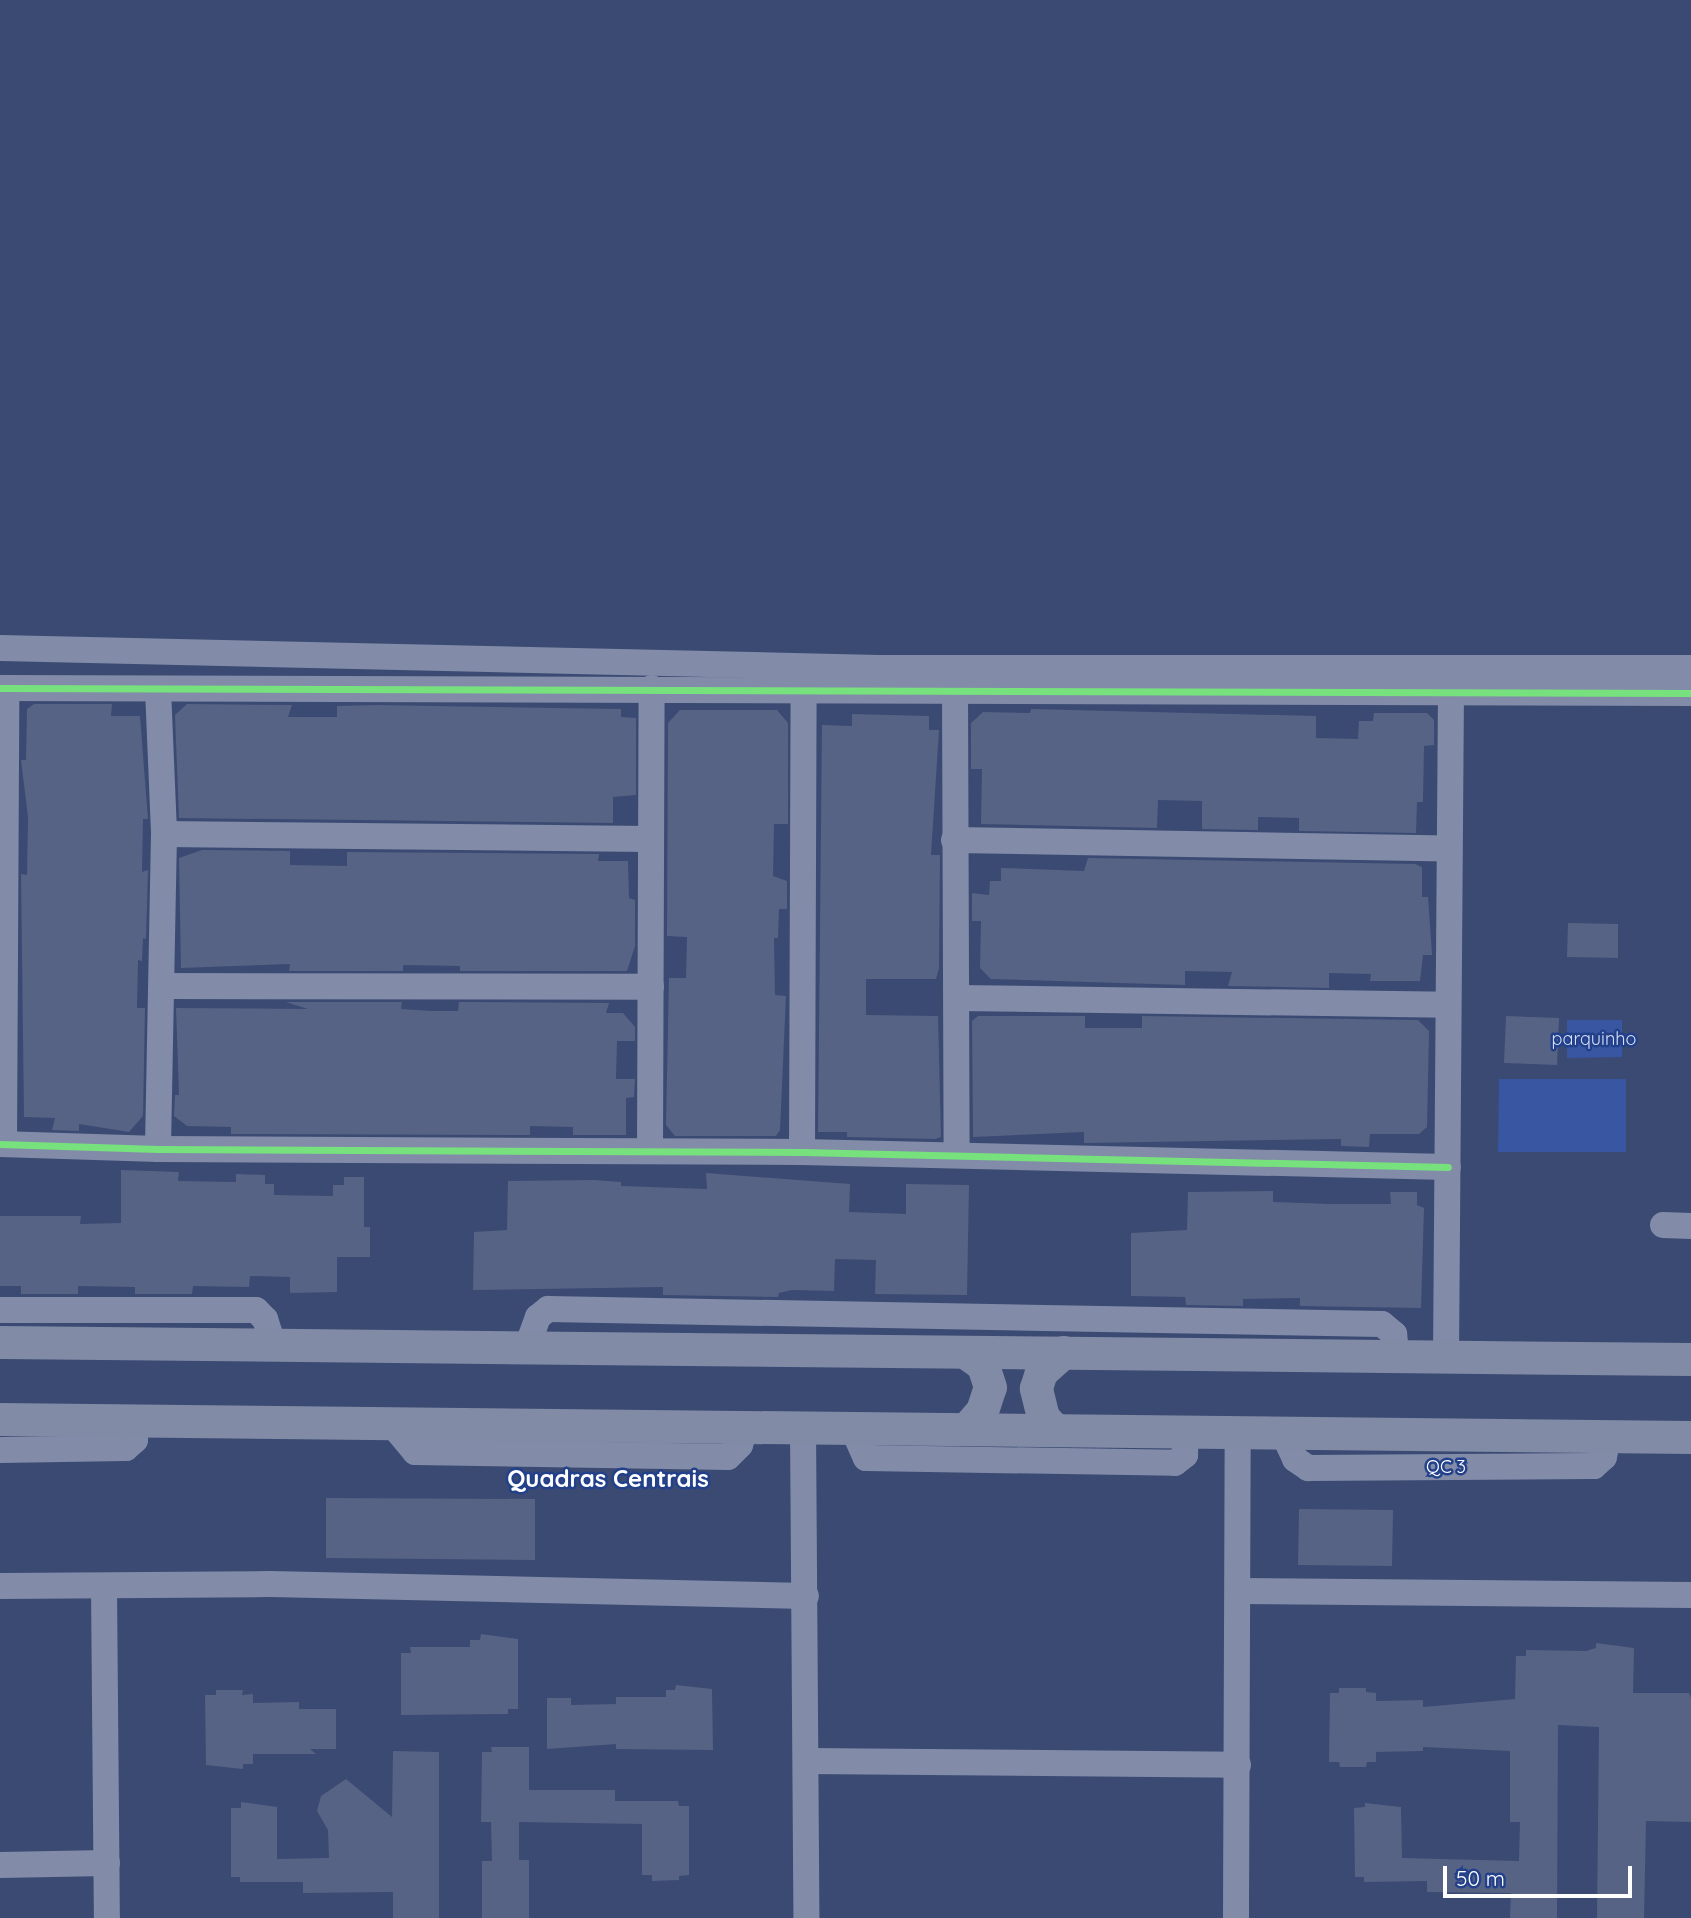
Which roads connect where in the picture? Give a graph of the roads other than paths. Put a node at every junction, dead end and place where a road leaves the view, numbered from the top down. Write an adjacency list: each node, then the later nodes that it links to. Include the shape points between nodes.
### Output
1 (0, 648): 2 (street, via 878,668)
2 (1691, 668)
3 (3, 688): 5 (street); 18 (street)
4 (652, 688): 5 (street); 6 (street); 11 (street)
5 (158, 689): 10 (street)
6 (804, 689): 7 (street); 21 (street)
7 (955, 689): 8 (street); 12 (street)
8 (1451, 690): 9 (street); 13 (street)
9 (1691, 693)
10 (164, 834): 11 (street); 14 (street)
11 (649, 838): 15 (street)
12 (954, 840): 13 (street); 16 (street)
13 (1447, 849): 17 (street)
14 (163, 986): 15 (street); 19 (street)
15 (651, 987): 20 (street)
16 (957, 998): 17 (street); 22 (street)
17 (1448, 1005): 23 (street)
18 (2, 1144): 19 (street)
19 (159, 1149): 20 (street)
20 (650, 1150): 21 (street)
21 (802, 1152): 22 (street)
22 (957, 1155): 23 (street)
23 (1448, 1167): 33 (street)
24 (1663, 1226): 25 (street)
25 (1691, 1226)
26 (0, 1310): 28 (street, via 256,1310 265,1319)
27 (0, 1342): 28 (main road)
28 (273, 1343): 29 (main road)
29 (527, 1347): 31 (main road); 32 (street, via 538,1317 548,1308 1382,1324 1394,1334)
30 (1063, 1352): 31 (main road); 32 (main road); 40 (main road, via 1041,1372 1036,1388 1043,1417)
31 (968, 1354): 39 (main road, via 983,1365 990,1387 982,1411)
32 (1397, 1357): 33 (main road)
33 (1446, 1357): 34 (main road)
34 (1691, 1359)
35 (0, 1419): 36 (main road)
36 (136, 1421): 37 (main road); 44 (street, via 135,1440 126,1448)
37 (803, 1427): 38 (main road); 49 (street)
38 (852, 1427): 39 (main road); 41 (street, via 866,1458 1175,1463 1185,1455)
39 (967, 1428): 40 (main road)
40 (1054, 1429): 41 (main road)
41 (1186, 1431): 42 (main road)
42 (1238, 1433): 43 (main road); 47 (street)
43 (1691, 1437)
44 (0, 1450)
45 (0, 1586): 46 (street)
46 (104, 1587): 49 (street, via 270,1584); 52 (street)
47 (1238, 1591): 48 (street); 51 (street)
48 (1691, 1595)
49 (806, 1596): 50 (street)
50 (806, 1761): 51 (street); 55 (street)
51 (1238, 1765): 56 (street)
52 (107, 1863): 53 (street); 54 (street)
53 (0, 1865)
54 (107, 1918)
55 (806, 1918)
56 (1236, 1918)

